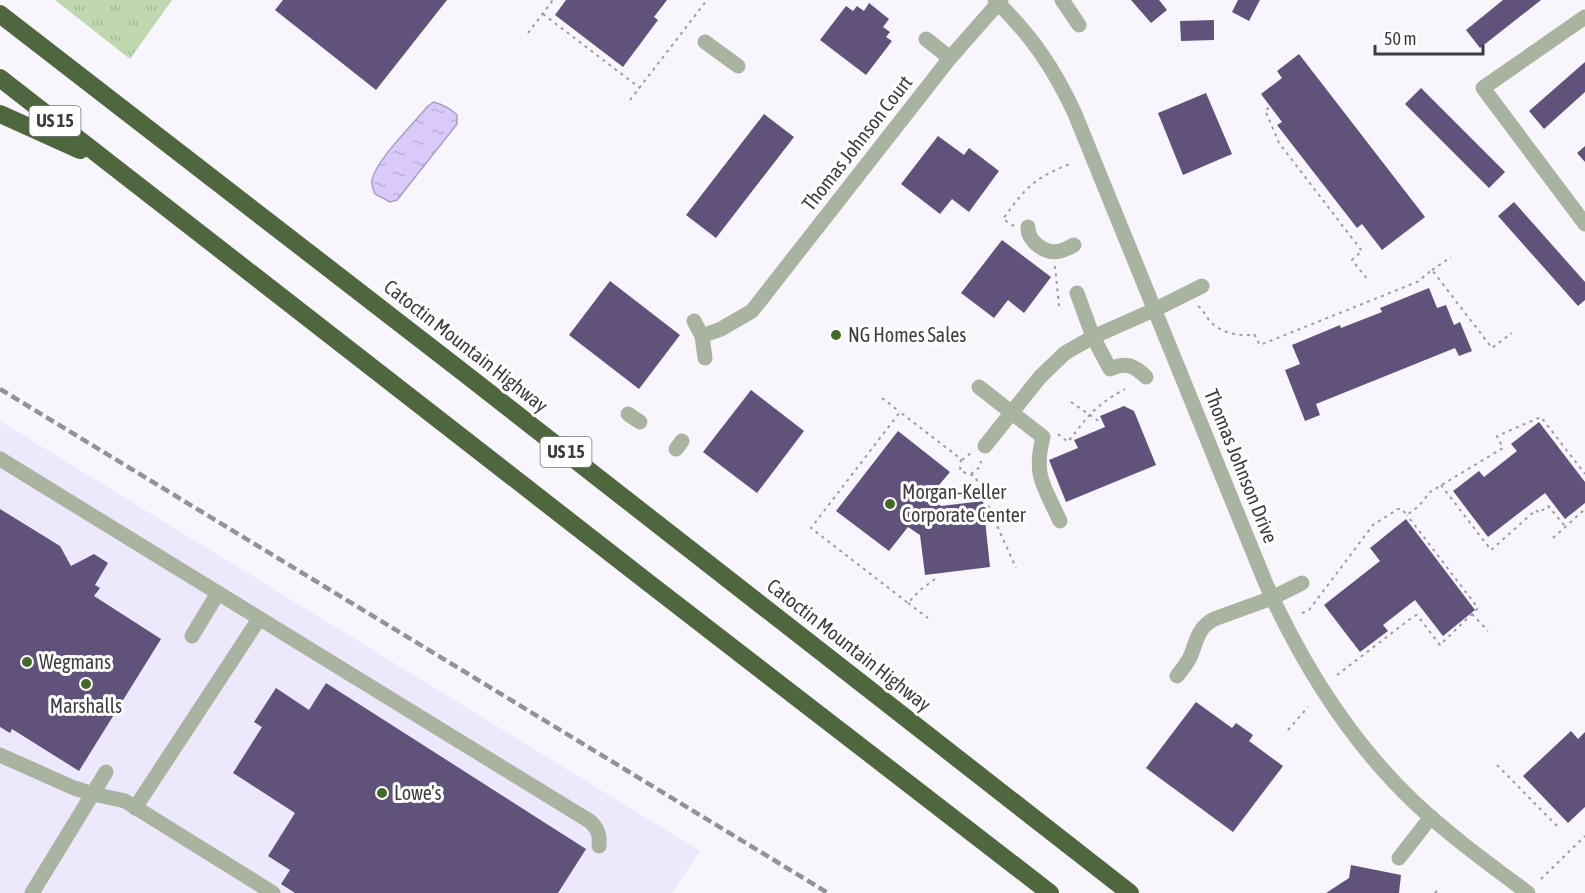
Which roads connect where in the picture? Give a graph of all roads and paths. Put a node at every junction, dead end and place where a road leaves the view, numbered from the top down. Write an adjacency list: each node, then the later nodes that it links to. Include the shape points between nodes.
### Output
1 (553, 0): 6 (path)
2 (707, 0): 15 (path)
3 (1062, 0): 8 (street)
4 (998, 1): 12 (street, Thomas Johnson Court); 29 (street, Thomas Johnson Drive, via 1039,48 1063,87)
5 (0, 14): 87 (highway, Catoctin Mountain Highway / US 15)
6 (543, 14): 9 (path); 15 (path)
7 (1585, 17): 20 (street, via 1483,88)
8 (1079, 25)
9 (528, 33)
10 (926, 39): 12 (street)
11 (705, 42): 13 (street)
12 (950, 58): 32 (street, Thomas Johnson Court, via 752,311)
13 (738, 66)
14 (0, 78): 19 (highway, US 15)
15 (640, 88): 16 (path)
16 (630, 100)
17 (1269, 108): 25 (path, via 1265,110 1279,143 1362,251 1352,260)
18 (0, 114): 19 (highway)
19 (109, 164): 86 (highway, US 15)
20 (1585, 224)
21 (1028, 227): 22 (street, via 1032,241 1051,251)
22 (1074, 245)
23 (1451, 257): 24 (path)
24 (1432, 270): 28 (path, via 1417,282 1260,345 1256,334 1239,335 1221,329 1202,308); 31 (path, via 1492,348)
25 (1368, 280)
26 (1202, 286): 29 (street)
27 (1077, 293): 33 (street)
28 (1192, 304)
29 (1156, 309): 33 (street); 60 (street, Thomas Johnson Drive)
30 (694, 321): 32 (street)
31 (1512, 333)
32 (702, 336): 34 (street)
33 (1093, 337): 35 (street, via 1110,369 1130,364); 41 (street, via 1065,353)
34 (705, 358)
35 (1146, 377)
36 (980, 387): 41 (street)
37 (1125, 389): 42 (path)
38 (882, 398): 40 (path)
39 (1071, 402): 42 (path)
40 (900, 412): 47 (path, via 961,459); 61 (path, via 811,528)
41 (1012, 412): 44 (street); 45 (street)
42 (1089, 414): 43 (path); 44 (path, via 1068,442)
43 (1100, 422)
44 (1050, 435): 53 (street, via 1038,456 1040,477)
45 (980, 452): 47 (path, via 965,456); 48 (path, via 980,467)
46 (0, 459): 59 (street)
47 (961, 463): 48 (path, via 960,471)
48 (971, 474): 56 (path)
49 (1585, 474): 50 (path, via 1540,417 1497,436 1503,448)
50 (1441, 485): 52 (path); 54 (path, via 1491,550 1536,510 1539,513 1548,506)
51 (1585, 509): 54 (path)
52 (1407, 515): 62 (path, via 1398,509 1373,525 1309,610); 63 (path, via 1478,608)
53 (1060, 521)
54 (1566, 527): 55 (path)
55 (1553, 538)
56 (1016, 568)
57 (935, 579): 61 (path)
58 (1302, 583): 60 (street)
59 (218, 593): 65 (street); 67 (street)
60 (1272, 598): 69 (street, via 1206,624); 77 (street, Thomas Johnson Drive, via 1299,652 1342,718 1395,782)
61 (908, 603): 64 (path)
62 (1302, 613)
63 (1472, 614): 66 (path); 68 (path, via 1440,645 1414,615)
64 (928, 618)
65 (259, 619): 76 (street); 80 (street, via 591,822 600,837)
66 (1488, 631)
67 (192, 636)
68 (1337, 675)
69 (1177, 676)
70 (1308, 707): 71 (path)
71 (1288, 730)
72 (0, 755): 75 (street)
73 (1497, 765): 78 (path)
74 (106, 772): 75 (street)
75 (93, 794): 76 (street, via 125,801); 84 (street)
76 (135, 808): 85 (street)
77 (1431, 817): 81 (street); 89 (street, Thomas Johnson Drive)
78 (1560, 829)
79 (1585, 836): 82 (path)
80 (599, 846)
81 (1399, 858)
82 (1541, 879)
83 (1439, 888): 88 (path)
84 (32, 893)
85 (273, 893)
86 (1050, 893)
87 (1130, 893)
88 (1435, 893)
89 (1528, 893)

